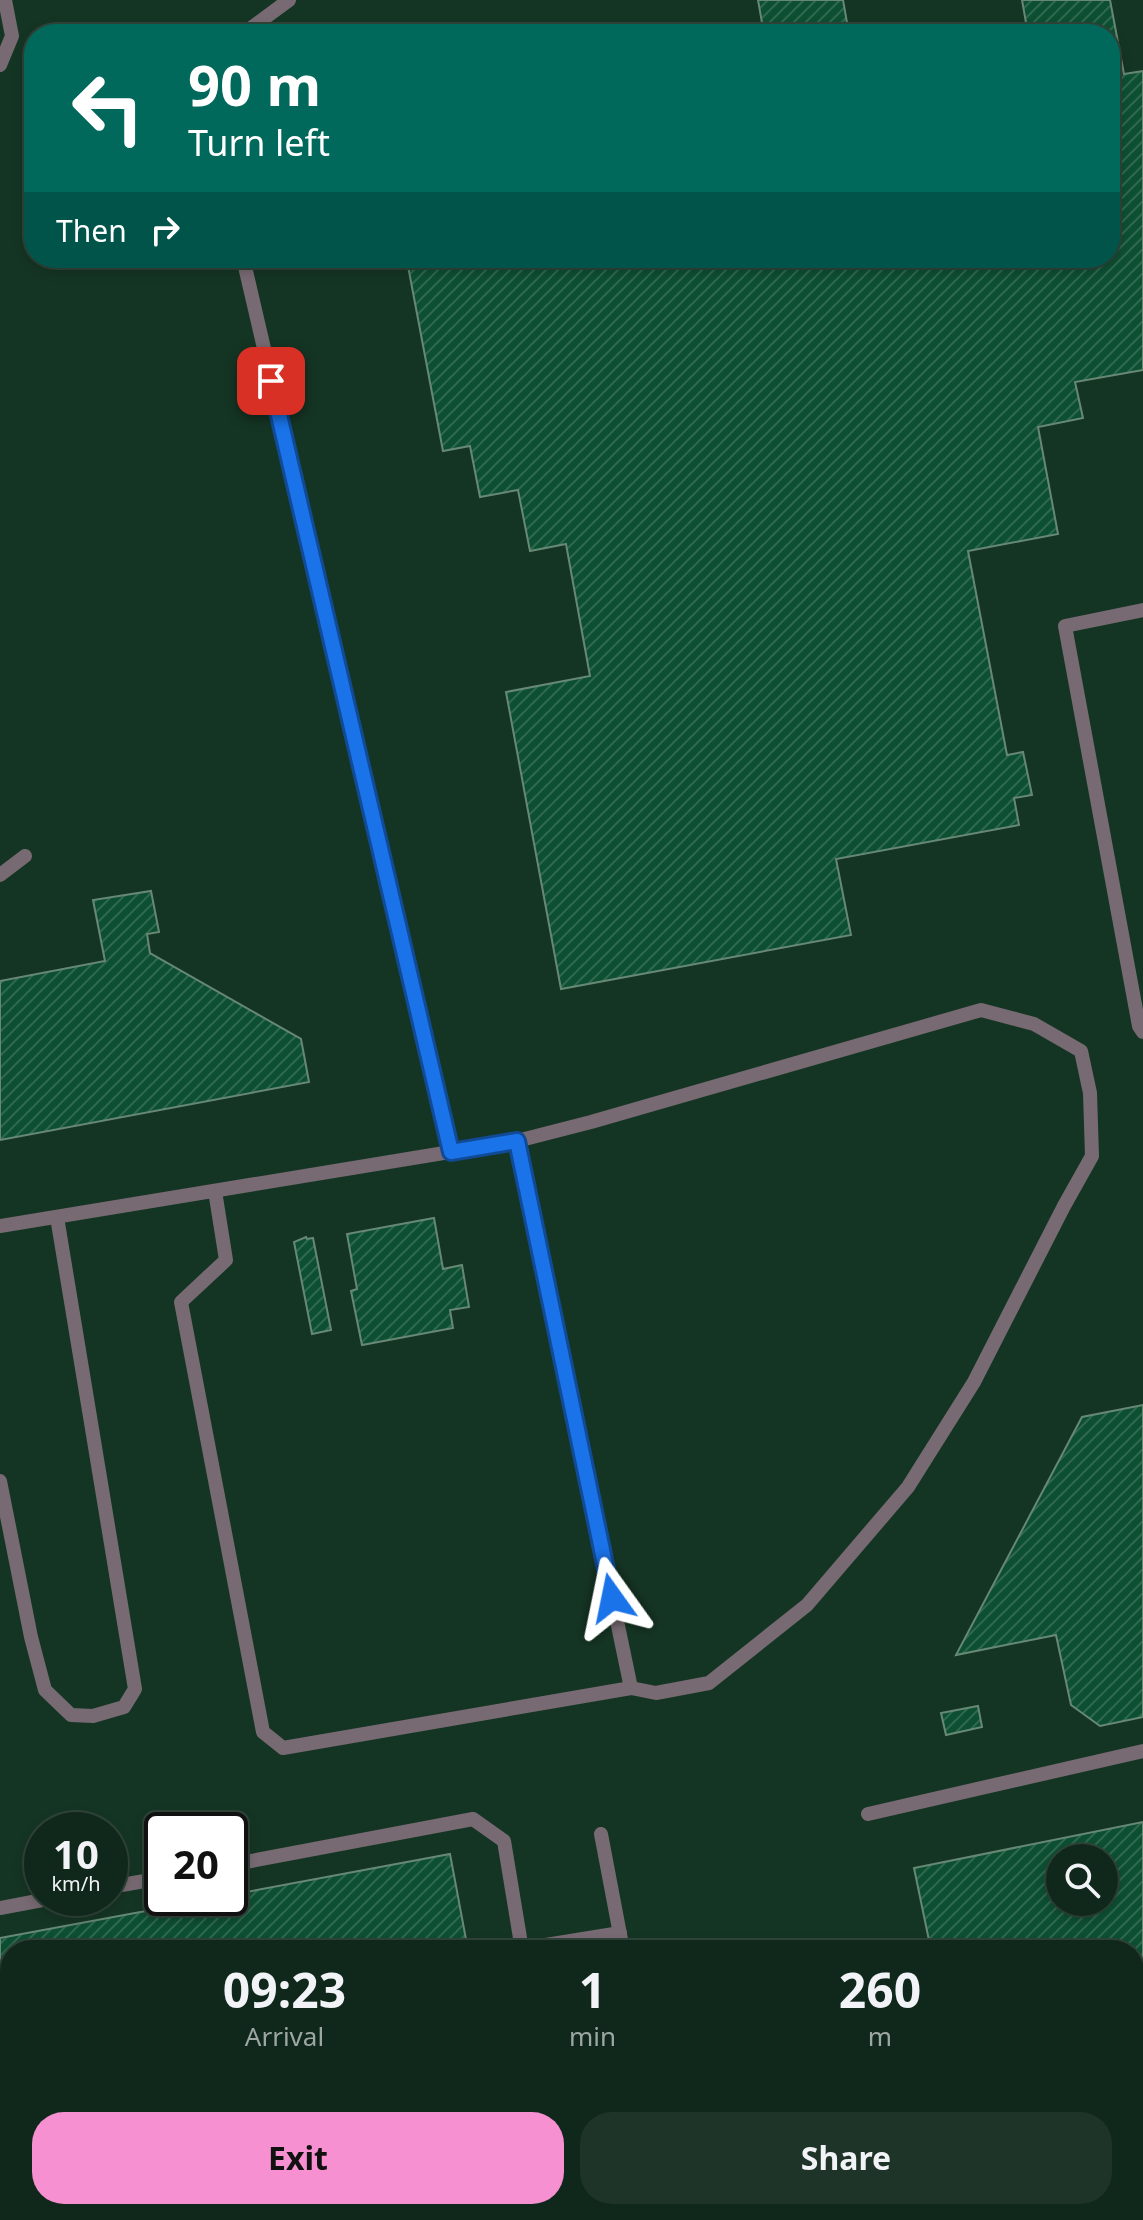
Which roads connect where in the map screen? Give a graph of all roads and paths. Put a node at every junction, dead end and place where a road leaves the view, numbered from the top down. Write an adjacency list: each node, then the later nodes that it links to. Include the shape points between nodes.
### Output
1 (5, 0): 4 (lane, via 12,36)
2 (289, 0): 3 (lane)
3 (257, 24)
4 (0, 65)
5 (245, 268): 12 (lane)
6 (1143, 610): 9 (lane, via 1065,626)
7 (25, 856): 8 (lane)
8 (0, 875)
9 (1138, 983): 10 (lane)
10 (1143, 1032)
11 (517, 1141): 12 (lane); 17 (lane); 17 (lane, via 981,1010 1034,1024 1081,1051 1090,1093 1092,1156 974,1382 908,1487 807,1605 709,1683 656,1693)
12 (451, 1152): 13 (lane)
13 (215, 1191): 14 (lane); 17 (lane, via 226,1260 181,1302 263,1732 283,1748)
14 (57, 1217): 15 (lane); 16 (lane, via 135,1689 124,1707 93,1716 71,1715 45,1690)
15 (0, 1226)
16 (0, 1481)
17 (631, 1688)
18 (1143, 1751): 19 (lane)
19 (868, 1814)
20 (601, 1834): 24 (lane)
21 (248, 1862): 25 (lane, via 473,1819 504,1841)
22 (24, 1903): 23 (lane)
23 (0, 1908)
24 (620, 1933): 26 (lane); 27 (lane)
25 (520, 1940)
26 (580, 1940)
27 (621, 1940)

